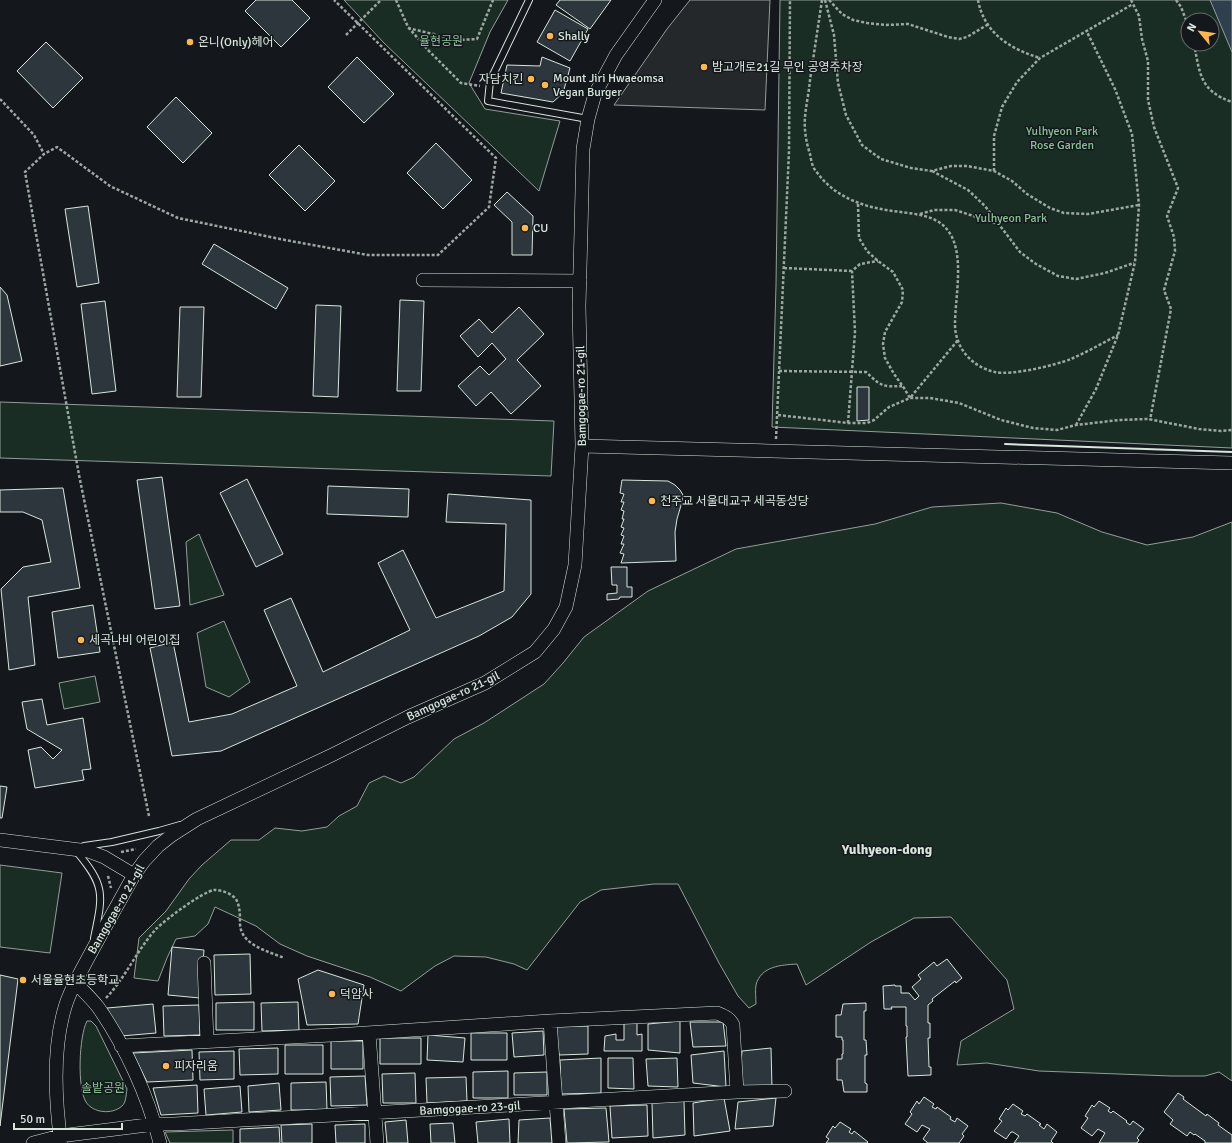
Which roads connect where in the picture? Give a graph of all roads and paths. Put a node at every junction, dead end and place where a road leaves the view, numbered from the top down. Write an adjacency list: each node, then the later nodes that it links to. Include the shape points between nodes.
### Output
1 (334, 0): 15 (path)
2 (381, 0): 15 (path)
3 (396, 0): 17 (path)
4 (494, 0): 17 (path, via 477,40 458,40)
5 (529, 0): 22 (lane)
6 (656, 0): 25 (street, Bamgogae-ro 21-gil, via 616,55 595,94)
7 (790, 0): 35 (path, via 789,151)
8 (824, 0): 27 (path, via 834,35 838,83 846,115 862,145 882,159); 29 (path, via 805,117 807,144 815,170 823,180 831,189)
9 (829, 0): 16 (path, via 842,14 854,20 886,25 908,24 959,39 967,38)
10 (978, 0): 16 (path)
11 (1131, 0): 13 (path)
12 (1176, 0): 14 (path)
13 (1133, 4): 18 (path); 46 (path, via 1139,16 1148,61 1148,100 1154,127 1178,188 1168,216 1175,251 1164,290 1171,309)
14 (1183, 12)
15 (357, 23): 19 (path); 26 (path, via 496,158 489,207 438,256 368,255 178,218 110,186 57,147)
16 (987, 25): 21 (path, via 1002,41 1020,52)
17 (408, 28): 22 (path, via 461,83)
18 (1086, 30): 21 (path); 30 (path, via 1115,90 1132,134)
19 (346, 35)
20 (1195, 52): 24 (path, via 1206,86 1218,98)
21 (1040, 58): 28 (path, via 1017,82 1002,107 994,136)
22 (489, 88): 25 (lane, via 488,102)
23 (0, 99): 26 (path, via 34,135)
24 (1232, 102)
25 (588, 119): 38 (street, Bamgogae-ro 21-gil, via 583,149)
26 (44, 154): 53 (path, via 25,172 79,475)
27 (932, 171): 28 (path, via 951,166 967,166); 32 (path, via 968,190 985,206)
28 (994, 171): 30 (path, via 1050,208 1064,213 1088,214)
29 (858, 204): 31 (path); 33 (path, via 859,238)
30 (1139, 205): 34 (path)
31 (918, 214): 32 (path, via 934,210 955,210); 40 (path, via 937,220 949,232 956,248 958,278 955,325)
32 (998, 224): 34 (path, via 1020,252 1058,276 1076,279)
33 (878, 261): 36 (path, via 860,264); 43 (path, via 893,272 902,290 902,302 885,332 883,344 885,358)
34 (1135, 262): 39 (path)
35 (784, 268): 36 (path); 41 (path)
36 (852, 271): 42 (path, via 855,332)
37 (424, 280): 38 (street)
38 (580, 281): 50 (street, Bamgogae-ro 21-gil)
39 (1118, 335): 40 (path, via 1071,359 1042,368 1015,372 996,372 976,365 965,355); 48 (path, via 1096,388)
40 (958, 340): 44 (path)
41 (779, 371): 42 (path); 45 (path)
42 (852, 372): 43 (path, via 866,372 886,387); 47 (path)
43 (903, 386): 44 (path)
44 (910, 398): 47 (path, via 889,407 867,423); 48 (path, via 930,398 959,403 1001,420 1033,428 1057,430)
45 (778, 415): 47 (path); 51 (path)
46 (1150, 420): 48 (path, via 1119,420); 49 (path, via 1199,429)
47 (848, 423)
48 (1076, 425)
49 (1232, 430)
50 (582, 446): 51 (street); 54 (street, Bamgogae-ro 21-gil, via 575,565 566,607 554,629 535,652 485,683 408,717)
51 (776, 451): 52 (street)
52 (1232, 463)
53 (149, 816)
54 (197, 819): 56 (lane, via 159,832); 60 (street, Bamgogae-ro 21-gil, via 158,846)
55 (0, 840): 56 (street)
56 (73, 848): 60 (street, via 104,857); 62 (lane, via 88,865 101,894)
57 (139, 848): 58 (path)
58 (121, 852)
59 (108, 873): 61 (path)
60 (134, 875): 62 (street, Bamgogae-ro 21-gil)
61 (111, 888)
62 (91, 952): 65 (street, Bamgogae-ro 21-gil)
63 (284, 958): 66 (path, via 255,946 246,939 240,929 240,910 236,899 226,892 213,890 194,900 157,928 115,989)
64 (204, 963): 69 (street)
65 (75, 982): 66 (street); 76 (street, Bamgogae-ro 21-gil, via 59,1029 56,1056)
66 (97, 1006): 70 (street)
67 (550, 1021): 68 (street); 72 (street, via 717,1013 726,1017 733,1025); 73 (street)
68 (369, 1033): 69 (street); 74 (street)
69 (207, 1041): 70 (street)
70 (121, 1046): 75 (street, via 136,1075)
71 (785, 1091): 72 (street, Bamgogae-ro 23-gil)
72 (737, 1092): 73 (street, Bamgogae-ro 23-gil)
73 (556, 1103): 74 (street, Bamgogae-ro 23-gil); 80 (street)
74 (375, 1113): 75 (street, Bamgogae-ro 23-gil); 79 (street)
75 (155, 1124): 76 (street, Bamgogae-ro 23-gil); 78 (street)
76 (60, 1139): 77 (street, Bamgogae-ro 23-gil)
77 (33, 1143)
78 (160, 1143)
79 (377, 1143)
80 (559, 1143)

